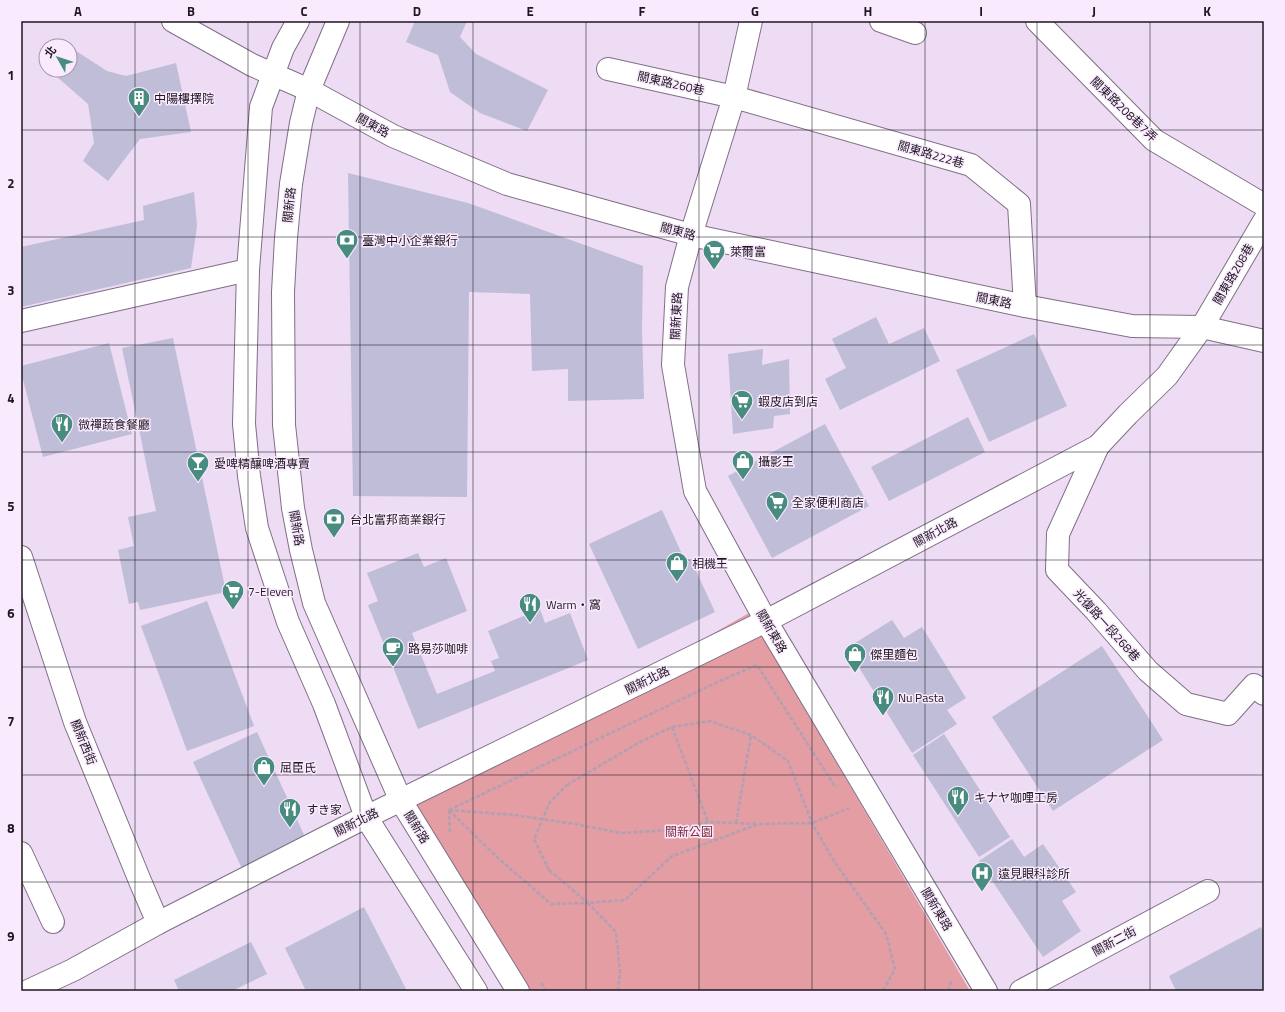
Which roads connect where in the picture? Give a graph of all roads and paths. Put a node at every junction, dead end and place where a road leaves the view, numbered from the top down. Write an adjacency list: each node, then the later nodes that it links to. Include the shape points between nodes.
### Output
1 (172, 21): 9 (street, 關東路)
2 (298, 21): 9 (street, via 283,48)
3 (338, 21): 10 (street, 關新路)
4 (751, 21): 11 (street, 關新東路)
5 (881, 21): 7 (street)
6 (1037, 21): 12 (street, 關東路208巷7弄, via 1154,140)
7 (915, 33)
8 (608, 69): 11 (street, 關東路260巷)
9 (274, 75): 10 (street, 關東路); 15 (street, via 262,107)
10 (309, 90): 14 (street, 關東路, via 393,136 507,184); 27 (street, 關新路, via 291,184 283,292 284,425 293,508 314,603)
11 (734, 98): 14 (street, 關新東路); 16 (street, 關東路222巷, via 971,165 1019,204)
12 (1264, 206)
13 (1264, 221): 18 (street, 關東路208巷)
14 (691, 235): 16 (street, 關東路); 22 (street, 關新東路, via 677,287 673,365 695,491)
15 (248, 270): 17 (street); 30 (street, via 244,424 256,528 288,622 324,704)
16 (1025, 306): 18 (street, 關東路, via 1132,326)
17 (21, 321)
18 (1202, 327): 19 (street, 關東路); 20 (street, 關新北路, via 1167,376)
19 (1264, 341)
20 (1098, 446): 22 (street, 關新北路); 23 (street, 光復路一段268巷, via 1058,534 1057,570 1148,671 1186,704 1228,714 1254,685)
21 (21, 557): 39 (street, 關新西街, via 75,722)
22 (766, 621): 27 (street, 關新北路); 48 (street, 關新東路)
23 (1264, 694)
24 (672, 727): 25 (path, via 710,720); 31 (path); 37 (path, bridge, via 640,742 567,786 550,802 534,839 549,870)
25 (751, 735): 32 (path); 33 (path, via 788,761)
26 (837, 789): 29 (path, via 757,664)
27 (401, 801): 30 (street, 關新北路); 44 (street, 關新路)
28 (845, 802): 33 (path, via 849,808)
29 (449, 810): 31 (path, via 515,815 621,833 670,830); 37 (path, via 498,858 551,904)
30 (366, 817): 39 (street, 關新北路); 43 (street)
31 (708, 822): 32 (path)
32 (736, 823): 34 (path)
33 (812, 823): 34 (path); 46 (path, via 834,861 886,934 895,969)
34 (759, 824): 37 (path, via 672,856 625,900)
35 (21, 853): 38 (street)
36 (1208, 891): 49 (street, 關新二街)
37 (588, 903): 45 (path, via 616,932 620,972)
38 (53, 922)
39 (158, 923): 41 (street, 關新北路, via 73,970)
40 (953, 979): 47 (path)
41 (53, 986): 42 (street, 關新北路)
42 (28, 991)
43 (476, 991)
44 (518, 991)
45 (618, 991)
46 (884, 991)
47 (948, 991)
48 (986, 991)
49 (1021, 991)

